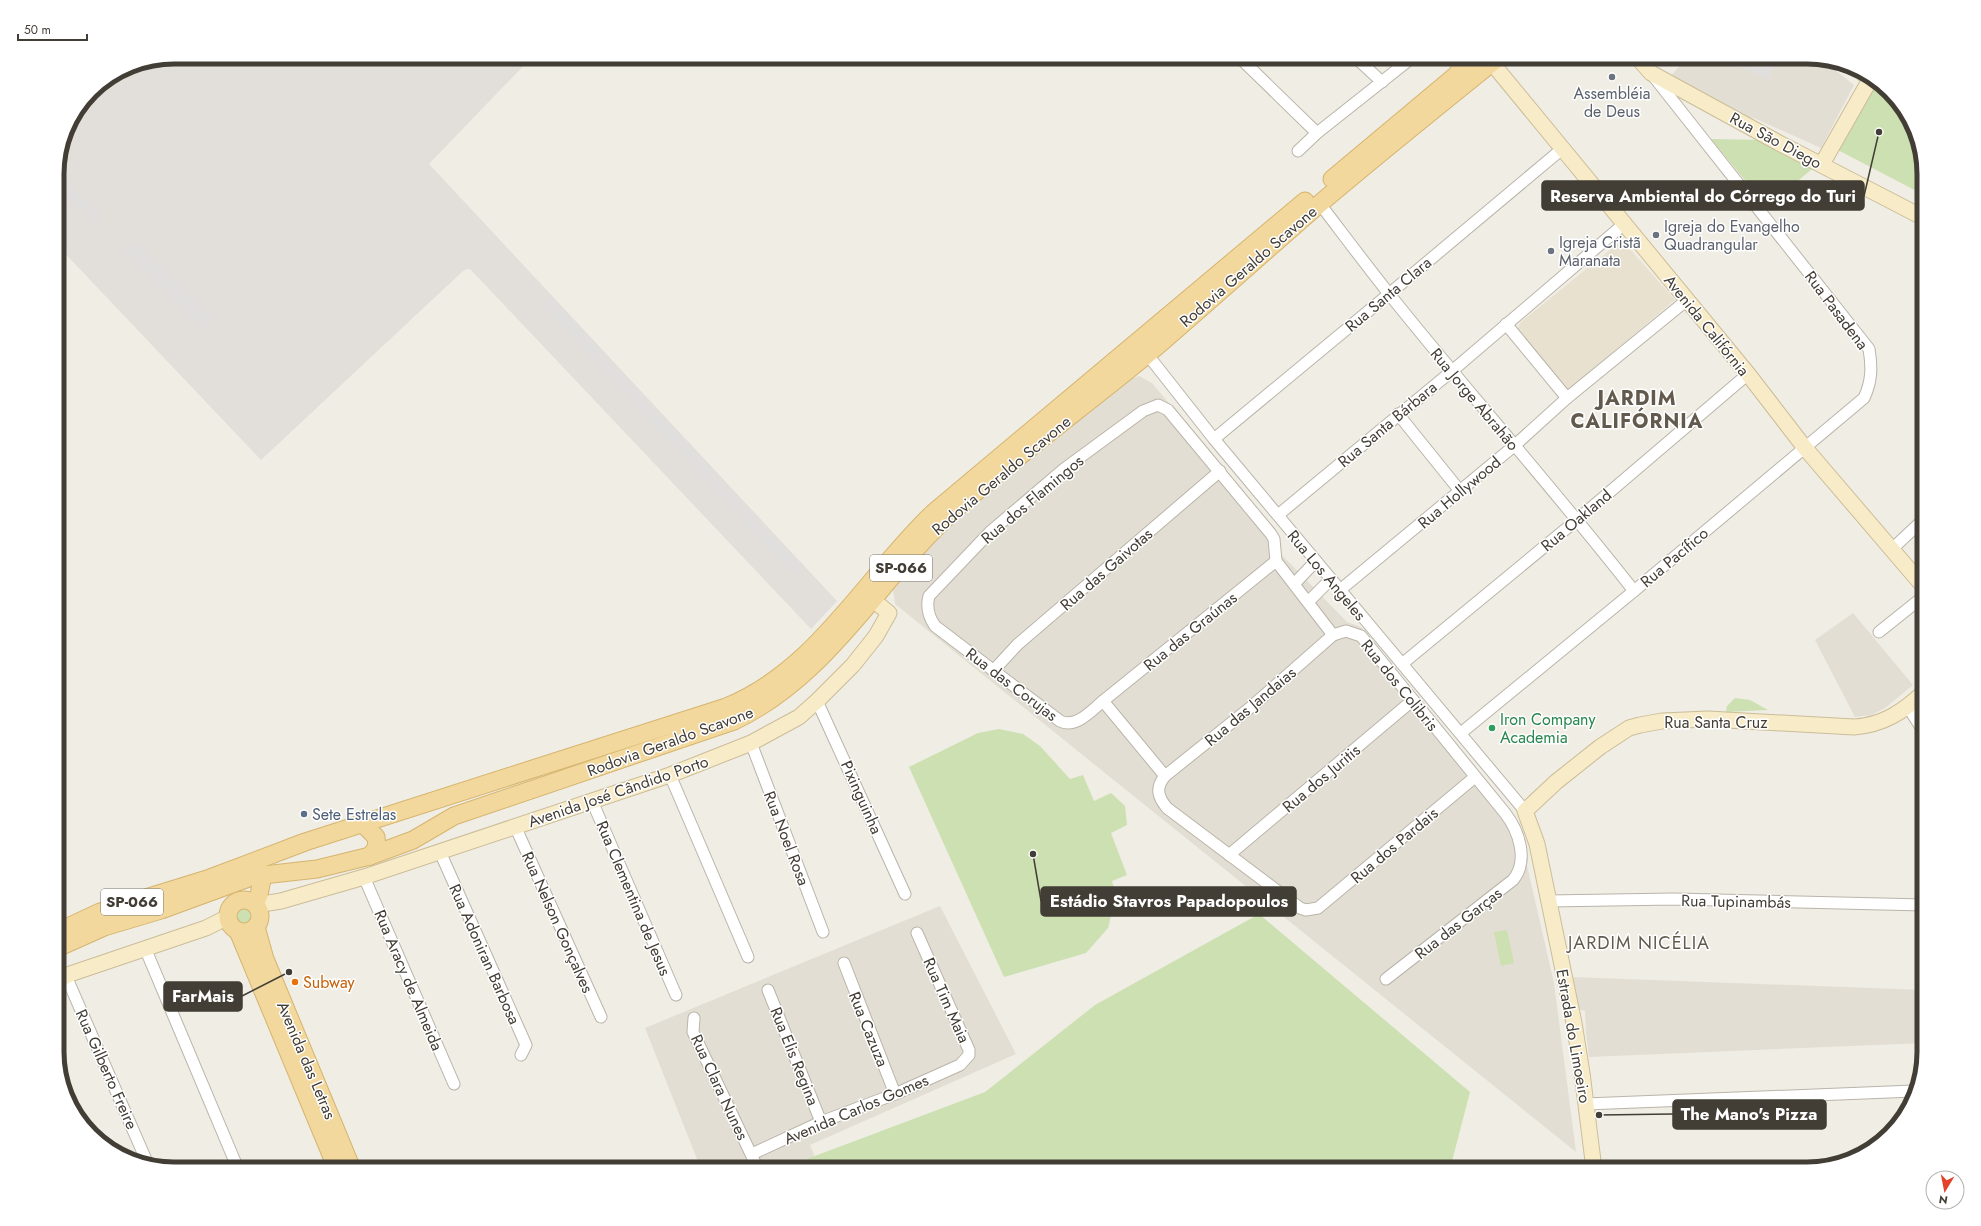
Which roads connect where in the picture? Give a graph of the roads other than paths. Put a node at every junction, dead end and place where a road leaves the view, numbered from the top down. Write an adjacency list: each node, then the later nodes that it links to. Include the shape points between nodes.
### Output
1 (1246, 64): 11 (street)
2 (1363, 64): 8 (street)
3 (1404, 64): 8 (street)
4 (1465, 64): 64 (main road, Rodovia Geraldo Scavone / SP-066, via 1449,81 933,513 897,550 815,646 772,683 744,700 726,707)
5 (1491, 64): 15 (main road, Rodovia Geraldo Scavone / SP-066)
6 (1499, 64): 12 (street, Avenida Califórnia)
7 (1643, 64): 10 (street, Rua São Diego)
8 (1382, 82): 11 (street)
9 (1868, 83): 14 (street)
10 (1679, 96): 14 (street, Rua São Diego); 23 (street, Rua Pasadena, via 1869,349)
11 (1317, 133): 13 (street)
12 (1562, 148): 17 (street, Avenida Califórnia); 18 (street, Rua Santa Clara)
13 (1298, 151)
14 (1822, 164): 16 (street, Rua São Diego)
15 (1320, 204): 18 (street, Rua Jorge Abrahão); 21 (main road, Rodovia Geraldo Scavone / SP-066)
16 (1917, 214)
17 (1624, 224): 19 (street, Avenida Califórnia); 20 (street, Rua Santa Bárbara)
18 (1389, 294): 22 (street, Rua Jorge Abrahão); 27 (street, Rua Santa Clara)
19 (1687, 300): 24 (street, Avenida Califórnia); 25 (street, Rua Hollywood)
20 (1506, 324): 22 (street, Rua Santa Bárbara); 25 (street)
21 (1147, 354): 27 (street, Rua Los Angeles); 44 (main road, Rodovia Geraldo Scavone / SP-066, via 958,508 921,545)
22 (1452, 371): 26 (street, Rua Santa Bárbara); 28 (street, Rua Jorge Abrahão)
23 (1872, 371): 29 (street, Rua Pacífico, via 1870,386 1864,398)
24 (1748, 374): 29 (street, Avenida Califórnia); 33 (street, Rua Oakland)
25 (1567, 398): 28 (street, Rua Hollywood)
26 (1398, 414): 31 (street); 32 (street, Rua Santa Bárbara)
27 (1214, 438): 32 (street, Rua Los Angeles)
28 (1514, 446): 31 (street, Rua Hollywood); 33 (street, Rua Jorge Abrahão)
29 (1805, 448): 35 (street, Avenida Califórnia); 42 (street, Rua Pacífico)
30 (1220, 471): 36 (street, via 1272,534); 46 (street, Rua dos Flamingos, via 1168,410 1158,405 1143,411 1064,469 990,532 929,596); 50 (street, Rua das Gaivotas, via 1018,644)
31 (1460, 491): 41 (street, Rua Hollywood)
32 (1278, 515): 37 (street, Rua Los Angeles)
33 (1578, 519): 42 (street, Rua Jorge Abrahão); 49 (street, Rua Oakland)
34 (1917, 526): 35 (street)
35 (1892, 549): 39 (street, Avenida Califórnia)
36 (1276, 561): 40 (street); 54 (street, Rua das Graúnas)
37 (1316, 561): 38 (street, Rua Los Angeles); 40 (street)
38 (1331, 579): 41 (street, Rua Los Angeles); 45 (street)
39 (1917, 580)
40 (1295, 584): 45 (street)
41 (1340, 590): 49 (street, Rua Los Angeles)
42 (1634, 591): 57 (street, Rua Pacífico)
43 (1917, 593): 47 (street)
44 (873, 600): 53 (street, Avenida José Cândido Porto, via 889,613 886,622 853,665); 69 (main road, Rodovia Geraldo Scavone / SP-066, via 832,648 788,689 761,708 734,721 454,816 413,840)
45 (1309, 601): 48 (street)
46 (928, 613): 50 (street, Rua das Corujas, via 935,626)
47 (1879, 632)
48 (1333, 635): 52 (street, Rua dos Colibris, via 1346,631 1361,636); 60 (street, Rua das Jandaias, via 1251,707)
49 (1402, 664): 57 (street, Rua Los Angeles)
50 (994, 670): 54 (street, Rua das Corujas, via 1060,721 1067,723 1077,721)
51 (1917, 698): 55 (street)
52 (1412, 700): 61 (street, Rua dos Colibris); 68 (street, Rua dos Juritis)
53 (818, 701): 58 (street, Avenida José Cândido Porto, via 799,717); 75 (street, Pixinguinha)
54 (1103, 701): 60 (street)
55 (1908, 706): 56 (street); 63 (street, Rua Santa Cruz, via 1881,723 1869,726 1708,719 1662,721 1629,728 1579,763)
56 (1917, 721)
57 (1461, 733): 63 (street, Rua Los Angeles)
58 (751, 743): 59 (street, Avenida José Cândido Porto); 81 (street, Rua Noel Rosa)
59 (670, 775): 62 (street, Avenida José Cândido Porto); 85 (street)
60 (1165, 776): 68 (street, via 1158,786 1159,798 1167,808)
61 (1475, 777): 68 (street, Rua dos Pardais, via 1318,908 1312,910 1300,908); 70 (street, Rua dos Colibris, via 1515,827)
62 (592, 801): 65 (street, Avenida José Cândido Porto); 91 (street, Rua Clementina de Jesus)
63 (1525, 811): 76 (street, Estrada do Limoeiro, via 1537,844)
64 (364, 824): 66 (main road, Rodovia Geraldo Scavone / SP-066); 69 (main road, via 376,837 377,847)
65 (515, 826): 67 (street, Avenida José Cândido Porto); 92 (street, Rua Nelson Gonçalves)
66 (304, 842): 71 (main road, via 308,858); 74 (main road, Rodovia Geraldo Scavone / SP-066)
67 (440, 852): 73 (street, Avenida José Cândido Porto); 94 (street, Rua Adoniran Barbosa, via 526,1045)
68 (1229, 855)
69 (370, 856): 71 (main road, Rodovia Geraldo Scavone / SP-066)
70 (1522, 861): 88 (street, Rua das Garças, via 1513,880)
71 (317, 868): 72 (main road, Rodovia Geraldo Scavone / SP-066)
72 (263, 874): 74 (main road, Rodovia Geraldo Scavone / SP-066); 78 (main road)
73 (364, 877): 78 (street, Avenida José Cândido Porto, via 281,901); 96 (street, Rua Aracy de Almeida)
74 (208, 886): 79 (main road); 80 (main road, Rodovia Geraldo Scavone / SP-066, via 100,912); 83 (main road, Rodovia Geraldo Scavone / SP-066)
75 (905, 894)
76 (1548, 901): 77 (street, Rua Tupinambás, via 1674,900); 99 (street, Estrada do Limoeiro, via 1574,1023)
77 (1917, 906)
78 (257, 913): 79 (main road, via 248,932); 79 (main road, via 246,900 236,902 232,905); 105 (main road, Avenida das Letras, via 265,959)
79 (231, 922): 84 (street); 104 (main road, Avenida das Letras)
80 (64, 929)
81 (823, 932)
82 (917, 933): 95 (street, Rua Tim Maia, via 969,1050 969,1055)
83 (64, 945)
84 (145, 948): 87 (street); 103 (street)
85 (748, 957)
86 (844, 964): 98 (street, Rua Cazuza)
87 (64, 978)
88 (1386, 979)
89 (64, 983): 102 (street, Rua Gilberto Freire)
90 (768, 990): 100 (street, Rua Elis Regina)
91 (676, 994)
92 (601, 1017)
93 (694, 1018): 101 (street, Rua Clara Nunes, via 693,1032)
94 (521, 1055)
95 (960, 1065): 98 (street, Avenida Carlos Gomes)
96 (454, 1084)
97 (1910, 1091): 99 (street)
98 (895, 1094): 100 (street, Avenida Carlos Gomes)
99 (1586, 1104): 107 (street, Estrada do Limoeiro)
100 (821, 1122): 101 (street, Avenida Carlos Gomes)
101 (752, 1154): 106 (street, Rua Clara Nunes)
102 (145, 1158)
103 (235, 1162)
104 (334, 1162)
105 (349, 1162)
106 (755, 1162)
107 (1593, 1162)

